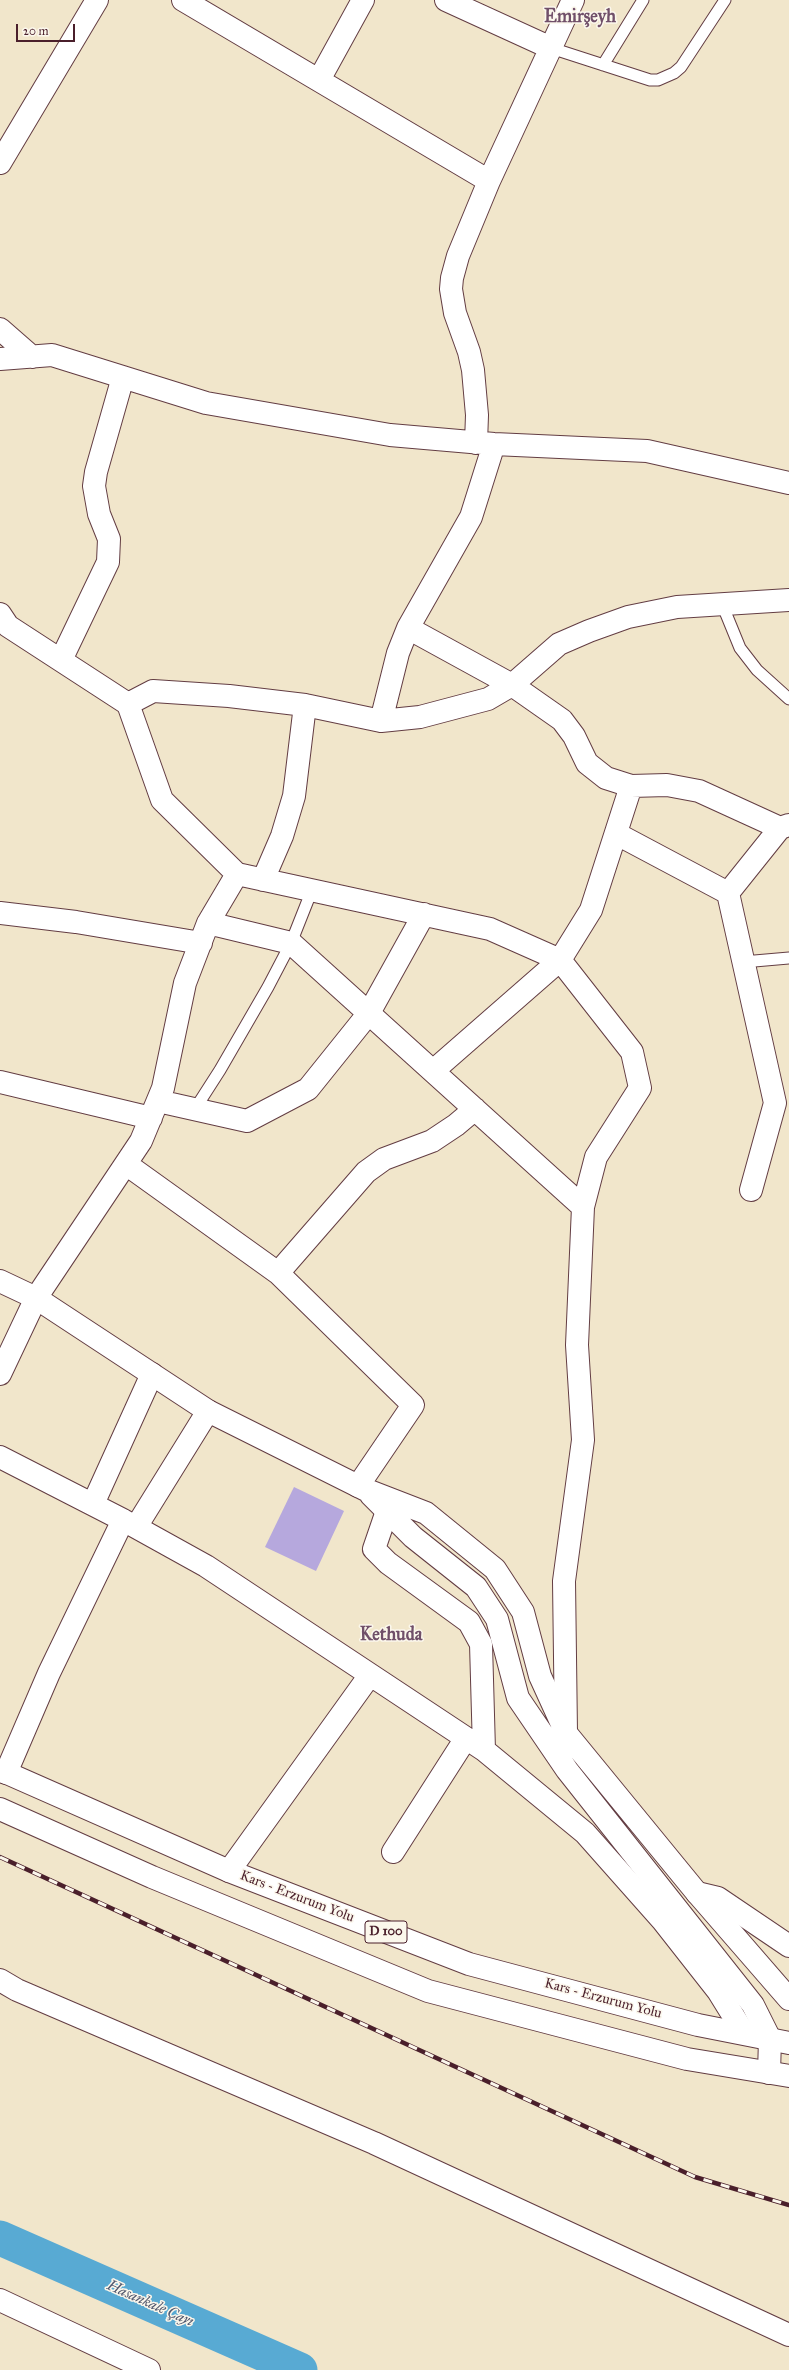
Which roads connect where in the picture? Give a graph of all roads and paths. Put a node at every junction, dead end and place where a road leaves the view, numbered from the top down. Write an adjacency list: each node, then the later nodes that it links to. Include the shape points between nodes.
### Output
1 (97, 0): 11 (main road)
2 (183, 0): 10 (main road)
3 (363, 0): 10 (main road)
4 (446, 0): 8 (main road)
5 (573, 0): 8 (main road)
6 (643, 0): 9 (lane)
7 (725, 0): 9 (lane, via 686,61 674,73 650,80)
8 (551, 48): 9 (lane); 12 (main road)
9 (603, 65)
10 (319, 80): 12 (main road)
11 (0, 163)
12 (489, 181): 17 (main road, via 456,262 452,290 455,313 473,370 477,415)
13 (0, 329): 14 (main road)
14 (32, 357): 15 (main road); 16 (main road, via 52,355)
15 (0, 359)
16 (123, 377): 17 (main road, via 206,403 390,435); 23 (main road, via 94,486 109,539 108,562)
17 (485, 444): 18 (main road, via 647,451); 22 (main road, via 471,517)
18 (789, 483)
19 (789, 600): 20 (main road)
20 (722, 604): 24 (main road, via 677,607 628,617 589,631 559,644); 25 (lane, via 740,648 757,670)
21 (0, 614): 23 (main road, via 8,626)
22 (408, 628): 24 (main road); 28 (main road, via 398,653)
23 (61, 660): 26 (main road)
24 (512, 686): 28 (main road, via 488,699 420,717); 29 (main road, via 562,720 574,736 583,757 593,769 606,778)
25 (789, 699)
26 (128, 704): 27 (main road, via 153,691); 32 (main road, via 162,800)
27 (305, 705): 28 (main road); 33 (main road, via 294,796 282,836)
28 (382, 721)
29 (631, 786): 30 (main road, via 667,785 699,791); 31 (main road)
30 (784, 827): 35 (main road)
31 (617, 834): 35 (main road); 42 (main road, via 591,910)
32 (237, 874): 33 (main road); 38 (main road)
33 (263, 880): 34 (main road)
34 (312, 890): 37 (main road); 40 (lane)
35 (728, 892): 43 (main road)
36 (0, 913): 39 (main road, via 76,922)
37 (424, 914): 42 (main road, via 490,929); 44 (main road)
38 (208, 923): 39 (main road); 40 (main road)
39 (201, 943): 47 (main road, via 185,983 163,1088)
40 (291, 943): 44 (main road); 48 (lane, via 244,1030)
41 (789, 958): 43 (lane)
42 (560, 960): 45 (main road); 52 (main road, via 632,1052 640,1088 596,1157)
43 (742, 962): 51 (main road, via 775,1103)
44 (369, 1013): 45 (main road); 48 (main road, via 308,1089 247,1121)
45 (433, 1071): 49 (main road)
46 (0, 1082): 47 (main road)
47 (154, 1109): 48 (main road); 50 (main road, via 141,1141)
48 (194, 1109)
49 (475, 1109): 52 (main road); 53 (main road, via 432,1141 384,1159 366,1172)
50 (126, 1164): 53 (main road); 55 (main road)
51 (751, 1190)
52 (583, 1207): 65 (main road, via 576,1344 583,1440 564,1581)
53 (278, 1273): 60 (main road, via 413,1406)
54 (0, 1281): 55 (main road)
55 (36, 1298): 56 (main road); 57 (main road)
56 (0, 1374)
57 (152, 1374): 58 (main road); 61 (main road)
58 (208, 1411): 60 (main road); 63 (main road)
59 (0, 1457): 61 (main road)
60 (361, 1487): 62 (main road); 65 (main road, via 426,1513 495,1569 523,1612 540,1676)
61 (93, 1504): 63 (main road)
62 (386, 1511): 66 (main road, via 374,1548 388,1563 469,1622 481,1644); 76 (main road, via 413,1537 476,1587 497,1619 518,1698 567,1770)
63 (130, 1523): 64 (main road, via 206,1566); 67 (main road, via 49,1673)
64 (370, 1675): 66 (main road); 70 (main road)
65 (566, 1733): 71 (main road)
66 (475, 1744): 69 (main road); 75 (main road, via 585,1833 663,1921 718,1991)
67 (3, 1772): 70 (main road, Kars - Erzurum Yolu / D 100)
68 (0, 1809): 77 (main road, D 100, via 152,1877 428,1991 687,2059)
69 (393, 1852)
70 (229, 1871): 75 (main road, Kars - Erzurum Yolu / D 100, via 469,1964 698,2024)
71 (697, 1893): 72 (main road, via 718,1898); 74 (main road)
72 (789, 1946)
73 (0, 1980): 79 (main road, via 17,1990 374,2143)
74 (789, 1999)
75 (744, 2033): 76 (main road, Kars - Erzurum Yolu / D 100)
76 (779, 2041): 77 (main road)
77 (779, 2075)
78 (0, 2300): 80 (main road)
79 (789, 2335)
80 (149, 2370)

